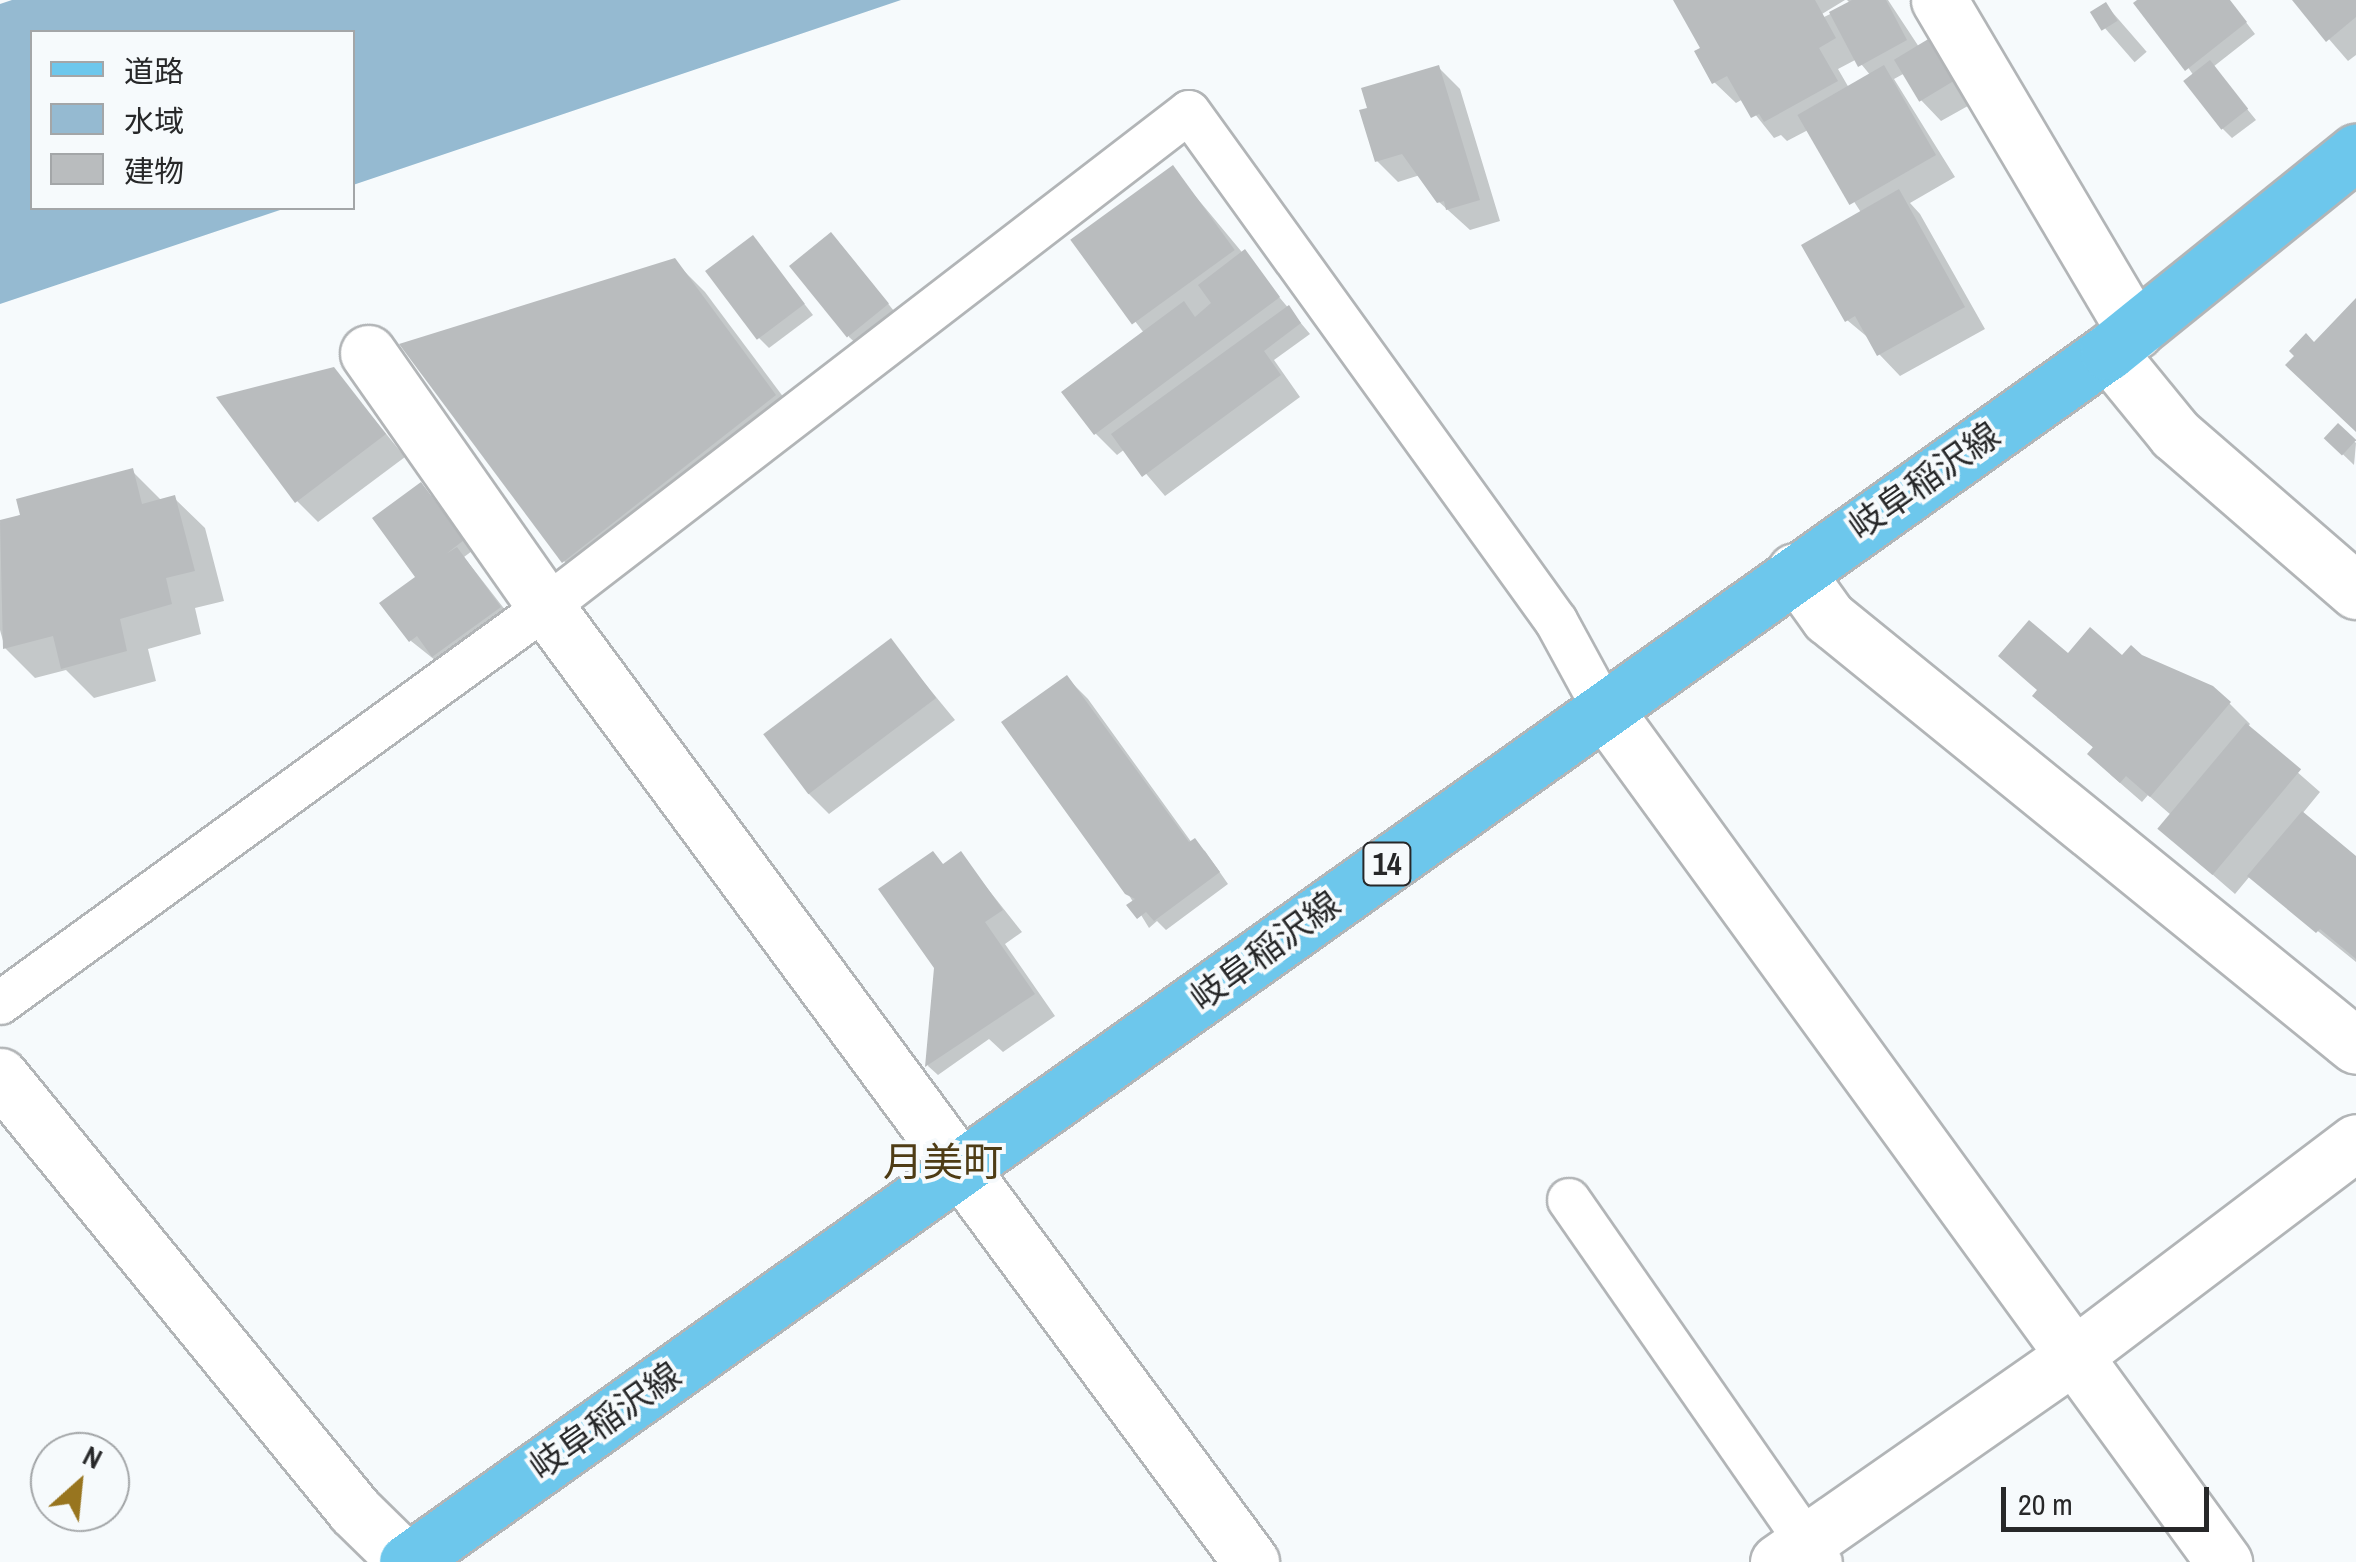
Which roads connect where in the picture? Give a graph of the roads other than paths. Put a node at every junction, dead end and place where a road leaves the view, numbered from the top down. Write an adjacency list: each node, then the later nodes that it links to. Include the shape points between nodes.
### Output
1 (1939, 0): 3 (street)
2 (2356, 152): 3 (main road, 岐阜稲沢線 / 14)
3 (2121, 342): 5 (main road, 岐阜稲沢線 / 14); 6 (street, via 2175,434)
4 (368, 353): 7 (street)
5 (1795, 571): 8 (main road, 岐阜稲沢線 / 14); 10 (street, via 1828,618)
6 (2356, 591)
7 (546, 606): 8 (lane, via 1189,112 1556,621); 9 (lane); 13 (street)
8 (1604, 708): 13 (main road, 岐阜稲沢線 / 14); 15 (street)
9 (0, 1003)
10 (2356, 1046)
11 (0, 1076): 17 (street, via 355,1511)
12 (2356, 1142): 15 (street)
13 (959, 1170): 17 (main road, 岐阜稲沢線 / 14); 18 (street)
14 (1569, 1200): 16 (lane)
15 (2076, 1354): 16 (street); 19 (street)
16 (1802, 1555)
17 (407, 1562)
18 (1251, 1562)
19 (2224, 1562)

